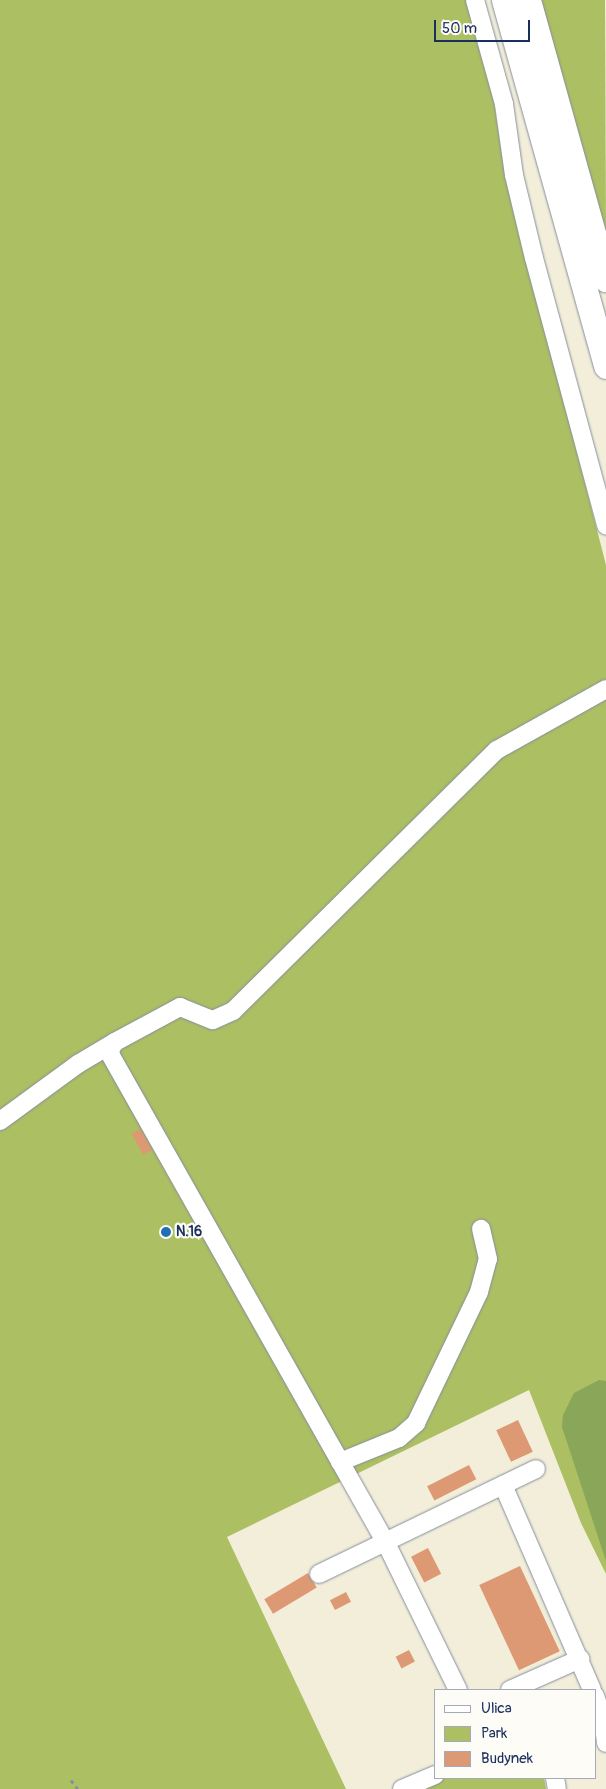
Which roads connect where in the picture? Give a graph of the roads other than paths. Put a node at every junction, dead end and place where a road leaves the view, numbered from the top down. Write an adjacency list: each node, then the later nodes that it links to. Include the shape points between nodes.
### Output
1 (475, 0): 6 (street, via 504,104 514,176 534,258)
2 (504, 0): 5 (highway)
3 (528, 0): 4 (highway)
4 (606, 278)
5 (606, 366)
6 (606, 525)
7 (606, 689): 8 (street, via 497,750 233,1012 213,1020 180,1007)
8 (115, 1042): 9 (street, via 78,1064); 11 (street, via 110,1054)
9 (0, 1121)
10 (481, 1229): 11 (street, via 488,1259 479,1292 416,1423 398,1438)
11 (340, 1462): 14 (street)
12 (536, 1469): 13 (street)
13 (503, 1485): 14 (street); 16 (street)
14 (386, 1543): 15 (street); 17 (street)
15 (319, 1574)
16 (580, 1659): 18 (street); 19 (street)
17 (458, 1689)
18 (512, 1689)
19 (592, 1689)
20 (596, 1699): 21 (street)
21 (601, 1718): 22 (street)
22 (606, 1743)
23 (434, 1775): 24 (street)
24 (402, 1789)

